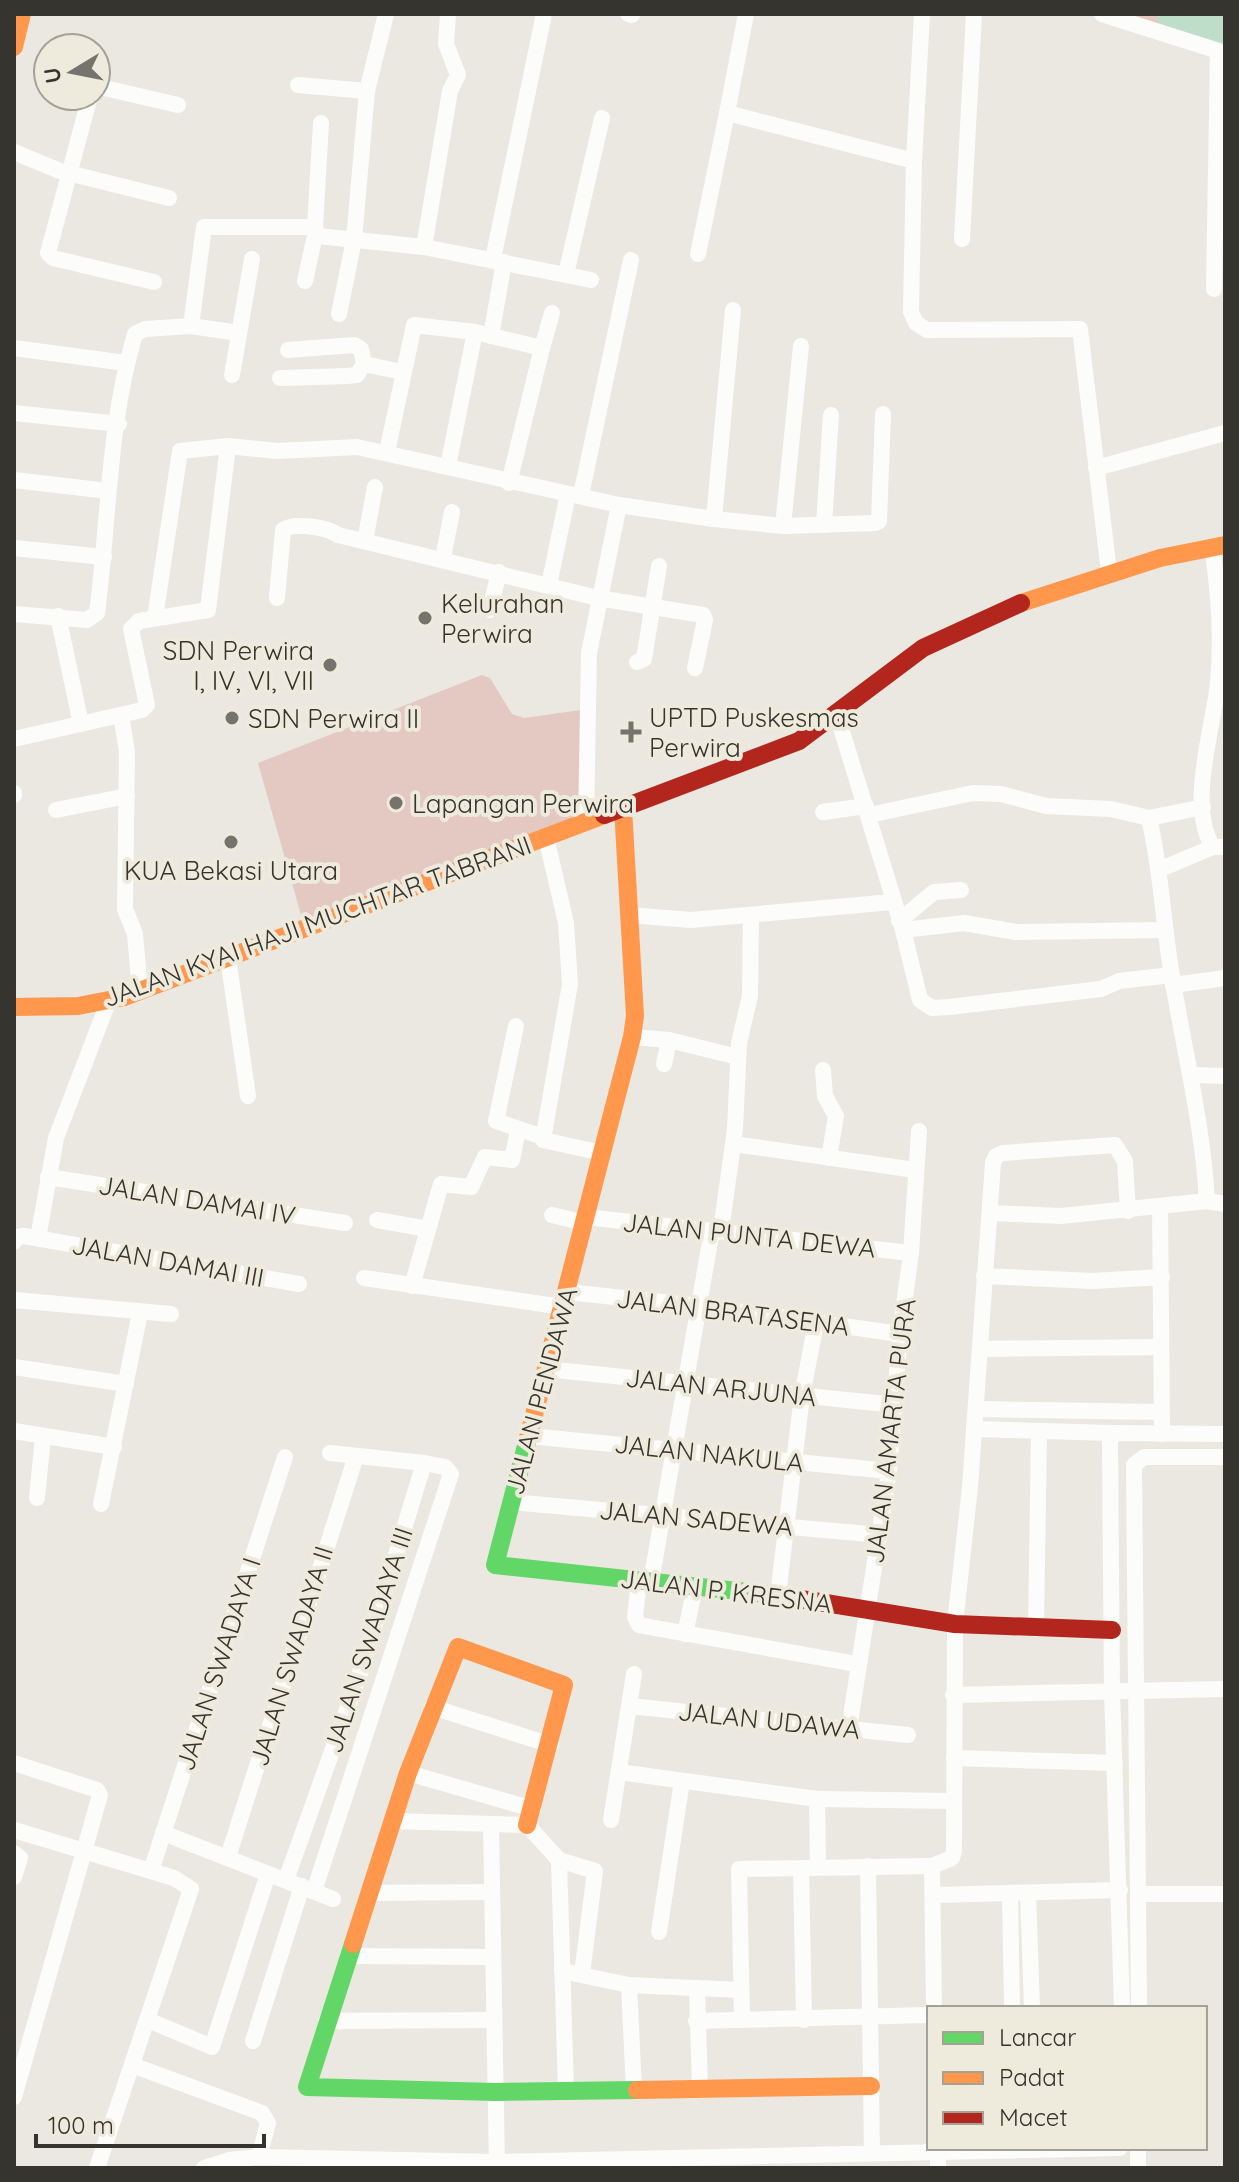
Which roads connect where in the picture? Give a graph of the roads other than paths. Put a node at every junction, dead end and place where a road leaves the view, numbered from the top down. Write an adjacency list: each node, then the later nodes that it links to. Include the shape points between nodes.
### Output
1 (22, 14): 9 (street)
2 (386, 14): 13 (street)
3 (448, 14): 26 (street, via 446,44 458,75 450,91)
4 (544, 14): 29 (street)
5 (746, 14): 16 (street)
6 (922, 14): 20 (street)
7 (974, 14): 24 (street)
8 (1102, 14): 10 (street)
9 (14, 47)
10 (1222, 52): 35 (street)
11 (298, 85): 13 (street)
12 (112, 90): 14 (street)
13 (367, 91): 25 (street)
14 (178, 105)
15 (86, 112): 21 (street)
16 (727, 113): 20 (street); 27 (street)
17 (602, 118): 31 (street)
18 (321, 123): 23 (street)
19 (14, 152): 21 (street)
20 (914, 161): 59 (street, via 911,312 916,323 927,330 1080,329)
21 (72, 174): 22 (street); 34 (street, via 48,253)
22 (169, 198)
23 (316, 232): 25 (street); 33 (street); 39 (street, via 208,225 202,230)
24 (962, 239)
25 (354, 240): 26 (street); 38 (street)
26 (424, 247): 29 (street)
27 (698, 254)
28 (252, 259): 40 (street)
29 (498, 260): 31 (street); 41 (street)
30 (631, 260): 64 (street)
31 (566, 274): 32 (street)
32 (591, 280)
33 (305, 281)
34 (154, 282)
35 (1214, 289)
36 (733, 310): 67 (street)
37 (552, 313): 44 (street)
38 (339, 314)
39 (191, 326): 40 (street); 46 (street, via 135,334)
40 (238, 333): 49 (street)
41 (483, 334): 44 (street); 48 (street, via 414,325); 58 (street)
42 (801, 346): 69 (street)
43 (14, 348): 46 (street)
44 (542, 348): 61 (street)
45 (288, 350): 47 (street, via 354,345 361,349)
46 (126, 363): 54 (street)
47 (364, 364): 48 (street); 50 (street, via 357,375)
48 (402, 372): 57 (street)
49 (232, 375)
50 (280, 378)
51 (14, 413): 54 (street)
52 (883, 414): 68 (street, via 879,521)
53 (831, 415): 68 (street)
54 (119, 424): 63 (street)
55 (1225, 433): 59 (street)
56 (228, 446): 57 (street, via 277,451 343,446); 85 (street, via 180,451); 85 (street, via 208,610)
57 (387, 452): 58 (street)
58 (448, 466): 61 (street)
59 (1096, 468): 77 (street)
60 (14, 480): 63 (street)
61 (509, 483): 64 (street)
62 (375, 487): 70 (street)
63 (108, 491): 73 (street)
64 (575, 494): 65 (street); 78 (street)
65 (619, 505): 67 (street); 80 (street)
66 (452, 512): 74 (street)
67 (714, 519): 69 (street)
68 (824, 525): 69 (street)
69 (783, 526)
70 (365, 541): 74 (street); 79 (street, via 332,530 285,527)
71 (1218, 546): 77 (street, JALAN KYAI HAJI MUCHTAR TABRANI); 91 (street)
72 (14, 548): 73 (street)
73 (104, 557): 84 (street, via 94,619)
74 (443, 558): 76 (street)
75 (659, 566): 81 (street)
76 (499, 572): 78 (street); 82 (street)
77 (1109, 572): 89 (street, JALAN KYAI HAJI MUCHTAR TABRANI, via 1038,595 923,648)
78 (549, 585): 80 (street)
79 (277, 598)
80 (598, 598): 81 (street); 100 (street, via 589,653)
81 (652, 607): 86 (street, via 644,659); 87 (street, via 705,617)
82 (490, 610)
83 (14, 614): 84 (street)
84 (58, 616): 90 (street)
85 (155, 618): 88 (street, via 133,623 131,629 147,705)
86 (637, 662)
87 (695, 668)
88 (121, 715): 90 (street); 93 (street)
89 (837, 715): 95 (street, JALAN KYAI HAJI MUCHTAR TABRANI, via 799,741); 97 (street)
90 (81, 724): 92 (street)
91 (1217, 738): 94 (street)
92 (14, 739)
93 (127, 796): 96 (street); 113 (street, via 125,909 135,934)
94 (1203, 807): 99 (street); 102 (street, via 1202,826)
95 (623, 808): 100 (street, JALAN KYAI HAJI MUCHTAR TABRANI); 106 (street, JALAN PENDAWA)
96 (56, 810)
97 (868, 811): 98 (street); 99 (street, via 973,793); 105 (street)
98 (823, 812)
99 (1149, 818): 103 (street)
100 (586, 822): 101 (street, JALAN KYAI HAJI MUCHTAR TABRANI)
101 (546, 837): 110 (street, JALAN KYAI HAJI MUCHTAR TABRANI); 127 (street, via 566,923 570,984)
102 (1219, 847): 103 (street)
103 (1161, 869): 109 (street)
104 (961, 890): 108 (street, via 934,892)
105 (892, 902): 107 (street); 108 (street)
106 (629, 915): 107 (street, via 691,920); 117 (street, JALAN PENDAWA)
107 (751, 915): 119 (street, via 750,996)
108 (901, 925): 109 (street, via 964,923 1016,932); 112 (street, via 920,1000 932,1008 1101,989 1119,981)
109 (1165, 930): 112 (street)
110 (228, 958): 113 (street, JALAN KYAI HAJI MUCHTAR TABRANI); 124 (street)
111 (1225, 978): 112 (street)
112 (1172, 980): 122 (street)
113 (140, 991): 114 (street, JALAN KYAI HAJI MUCHTAR TABRANI)
114 (109, 1000): 115 (street, JALAN KYAI HAJI MUCHTAR TABRANI); 132 (street, JALAN DAMAI III, via 55,1143)
115 (14, 1007)
116 (516, 1026): 125 (street, via 496,1121)
117 (632, 1037): 118 (street); 129 (street, JALAN PENDAWA)
118 (669, 1040): 119 (street); 120 (street)
119 (738, 1057): 128 (street)
120 (664, 1064)
121 (823, 1070): 130 (street, via 825,1096 836,1116)
122 (1192, 1075): 123 (street); 133 (street)
123 (1225, 1076)
124 (248, 1096)
125 (518, 1130): 127 (street); 142 (street, via 513,1159 485,1157 471,1187 441,1184)
126 (919, 1131): 131 (street, JALAN AMARTA PURA)
127 (543, 1137): 129 (street, via 546,1143)
128 (734, 1144): 130 (street); 143 (street)
129 (602, 1153): 140 (street, JALAN PENDAWA)
130 (829, 1158): 131 (street)
131 (915, 1170): 146 (street, JALAN AMARTA PURA)
132 (48, 1177): 141 (street, JALAN DAMAI IV); 144 (street, JALAN DAMAI III)
133 (1207, 1201): 134 (street); 135 (street)
134 (1225, 1204)
135 (1160, 1207): 136 (street); 148 (street)
136 (1128, 1211): 137 (street, via 1061,1216); 137 (street, via 1125,1161 1115,1145 996,1156)
137 (990, 1213): 147 (street)
138 (552, 1215): 140 (street, JALAN PUNTA DEWA)
139 (377, 1220): 142 (street)
140 (585, 1220): 143 (street, JALAN PUNTA DEWA); 152 (street, JALAN PENDAWA)
141 (345, 1223)
142 (428, 1229): 151 (street)
143 (716, 1230): 146 (street, JALAN PUNTA DEWA); 154 (street)
144 (38, 1238): 145 (street, JALAN DAMAI III, via 17,1237); 150 (street, JALAN DAMAI III)
145 (14, 1242)
146 (911, 1253): 158 (street, JALAN AMARTA PURA)
147 (984, 1276): 148 (street, via 1093,1281); 160 (street)
148 (1162, 1277): 159 (street)
149 (364, 1278): 151 (street, JALAN BRATASENA)
150 (299, 1284)
151 (412, 1286): 152 (street, JALAN BRATASENA)
152 (565, 1299): 154 (street, JALAN BRATASENA); 162 (street, JALAN PENDAWA)
153 (14, 1300): 155 (street)
154 (700, 1306): 157 (street, JALAN BRATASENA); 163 (street)
155 (140, 1313): 156 (street); 164 (street)
156 (171, 1314)
157 (816, 1323): 158 (street, JALAN BRATASENA); 165 (street)
158 (900, 1334): 166 (street, JALAN AMARTA PURA)
159 (1161, 1347): 160 (street); 168 (street)
160 (980, 1349): 167 (street)
161 (14, 1367): 164 (street)
162 (546, 1369): 163 (street, JALAN ARJUNA); 176 (street, JALAN PENDAWA)
163 (686, 1381): 165 (street, JALAN ARJUNA); 178 (street)
164 (126, 1384): 177 (street)
165 (802, 1396): 166 (street, JALAN ARJUNA); 183 (street)
166 (895, 1405): 185 (street, JALAN AMARTA PURA)
167 (976, 1409): 168 (street); 169 (street)
168 (1161, 1412): 173 (street)
169 (974, 1429): 171 (street); 197 (street)
170 (14, 1431): 175 (street)
171 (1039, 1432): 172 (street); 198 (street)
172 (1113, 1433): 173 (street); 199 (street)
173 (1162, 1434): 174 (street)
174 (1225, 1434)
175 (43, 1436): 177 (street); 186 (street)
176 (529, 1436): 178 (street, JALAN NAKULA); 187 (street, JALAN PENDAWA)
177 (114, 1447): 188 (street)
178 (673, 1449): 183 (street, JALAN NAKULA); 189 (street)
179 (330, 1453): 180 (street)
180 (356, 1456): 184 (street); 228 (street, JALAN SWADAYA II)
181 (285, 1457): 225 (street, JALAN SWADAYA I)
182 (1225, 1457): 204 (street, via 1144,1457 1134,1465)
183 (793, 1461): 185 (street, JALAN NAKULA); 190 (street)
184 (424, 1463): 237 (street, JALAN SWADAYA III); 237 (street, via 445,1467 451,1474)
185 (889, 1471): 191 (street, JALAN AMARTA PURA)
186 (37, 1498)
187 (511, 1502): 189 (street, JALAN SADEWA); 192 (street, JALAN PENDAWA)
188 (101, 1504)
189 (662, 1515): 190 (street, JALAN SADEWA); 193 (street)
190 (787, 1526): 191 (street, JALAN SADEWA); 195 (street)
191 (880, 1535): 196 (street, JALAN AMARTA PURA)
192 (495, 1565): 193 (street, JALAN P. KRESNA)
193 (645, 1581): 194 (street, JALAN P. KRESNA); 200 (street, via 636,1622)
194 (695, 1587): 195 (street, JALAN P. KRESNA); 200 (street)
195 (778, 1595): 196 (street, JALAN P. KRESNA)
196 (869, 1608): 197 (street, JALAN P. KRESNA); 201 (street, JALAN AMARTA PURA)
197 (955, 1624): 198 (street, JALAN P. KRESNA); 206 (street)
198 (1036, 1629): 199 (street, JALAN P. KRESNA)
199 (1112, 1630): 205 (street)
200 (685, 1634): 201 (street)
201 (857, 1664): 209 (street, JALAN AMARTA PURA)
202 (634, 1674): 207 (street)
203 (1225, 1689): 204 (street)
204 (1135, 1690): 205 (street); 243 (street)
205 (1112, 1691): 206 (street); 214 (street)
206 (953, 1695): 212 (street)
207 (630, 1706): 209 (street, JALAN UDAWA); 215 (street)
208 (432, 1707): 211 (street); 211 (street, via 455,1649 476,1651 563,1683); 216 (street)
209 (849, 1729): 210 (street, JALAN UDAWA)
210 (908, 1735)
211 (551, 1745): 220 (street)
212 (954, 1758): 214 (street); 219 (street)
213 (14, 1763): 226 (street, via 97,1790 100,1800)
214 (1115, 1763): 238 (street)
215 (619, 1772): 217 (street); 221 (street)
216 (408, 1773): 220 (street); 222 (street)
217 (682, 1781): 218 (street); 247 (street)
218 (817, 1799): 219 (street); 232 (street)
219 (953, 1801): 231 (street, via 954,1851 945,1863)
220 (530, 1817): 223 (street); 229 (street)
221 (611, 1820)
222 (392, 1821): 223 (street); 240 (street)
223 (491, 1824): 239 (street)
224 (14, 1830): 226 (street)
225 (163, 1833): 228 (street); 234 (street, JALAN SWADAYA I)
226 (85, 1852): 234 (street); 275 (street)
227 (14, 1853): 236 (street, via 20,1860)
228 (228, 1857): 235 (street)
229 (559, 1860): 250 (street); 251 (street, via 595,1871)
230 (868, 1866): 231 (street); 232 (street); 261 (street)
231 (932, 1866): 245 (street)
232 (818, 1867): 233 (street)
233 (801, 1869): 254 (street, via 739,1869); 265 (street)
234 (151, 1871): 262 (street, via 188,1884 191,1892)
235 (268, 1874): 237 (street); 262 (street, via 212,2047)
236 (14, 1877)
237 (301, 1886): 246 (street); 268 (street)
238 (1120, 1890): 242 (street); 258 (street)
239 (492, 1892): 240 (street); 249 (street)
240 (368, 1893): 248 (street)
241 (1010, 1893): 242 (street); 245 (street); 256 (street)
242 (1028, 1893): 257 (street)
243 (1141, 1894): 244 (street); 259 (street)
244 (1225, 1894)
245 (934, 1895): 255 (street)
246 (333, 1899)
247 (659, 1932)
248 (351, 1956): 249 (street); 266 (street)
249 (493, 1957): 263 (street)
250 (562, 1971): 251 (street); 272 (street)
251 (582, 1974): 252 (street)
252 (629, 1985): 253 (street); 273 (street)
253 (697, 1989): 254 (street); 267 (street)
254 (741, 1990): 264 (street)
255 (934, 2006)
256 (1012, 2006)
257 (1032, 2006)
258 (1122, 2006)
259 (1139, 2006)
260 (927, 2015): 261 (street)
261 (871, 2018): 265 (street); 270 (street)
262 (148, 2020): 269 (street)
263 (494, 2020): 266 (street); 274 (street)
264 (742, 2020): 265 (street); 267 (street)
265 (804, 2020)
266 (326, 2021): 274 (street, via 307,2087)
267 (696, 2021): 271 (street)
268 (253, 2041)
269 (132, 2065): 279 (street, via 262,2113 268,2123); 282 (street)
270 (871, 2086): 271 (street); 277 (street)
271 (700, 2089): 273 (street)
272 (566, 2091): 273 (street); 274 (street)
273 (634, 2091)
274 (495, 2092): 281 (street)
275 (14, 2097)
276 (1004, 2150): 278 (street)
277 (872, 2153): 278 (street); 281 (street)
278 (938, 2156)
279 (259, 2157): 280 (street); 283 (street)
280 (343, 2163): 281 (street)
281 (497, 2165)
282 (97, 2168)
283 (204, 2168)

